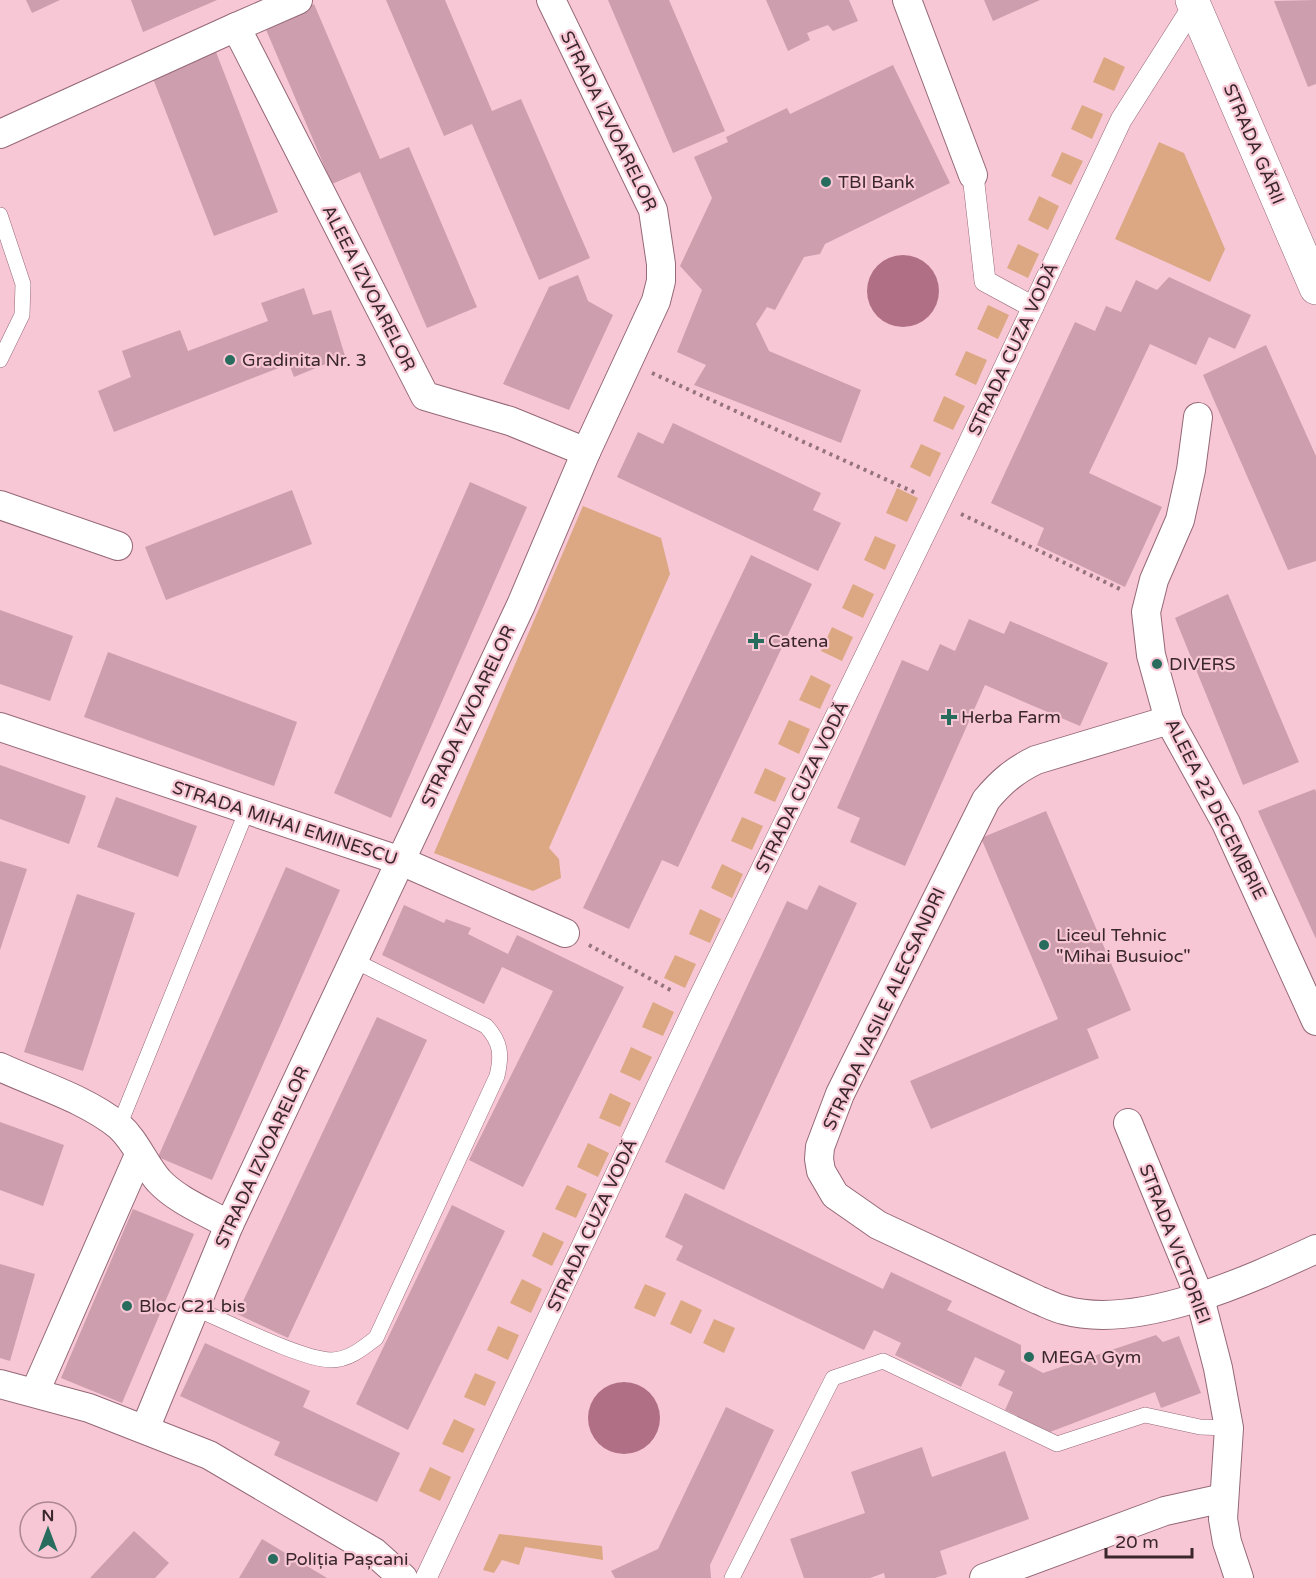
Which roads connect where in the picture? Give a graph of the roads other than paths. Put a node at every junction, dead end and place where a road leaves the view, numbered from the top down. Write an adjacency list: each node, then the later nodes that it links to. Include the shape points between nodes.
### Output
1 (298, 0): 5 (street)
2 (551, 0): 13 (street, STRADA IZVOARELOR, via 654,210 658,230 661,281 648,322)
3 (907, 0): 7 (street)
4 (1193, 3): 9 (street, STRADA GĂRII); 10 (street, STRADA CUZA VODĂ, via 1121,120)
5 (236, 27): 6 (street); 13 (street, ALEEA IZVOARELOR, via 425,396 510,421)
6 (0, 134)
7 (973, 175): 10 (street, via 986,281)
8 (0, 216): 11 (lane, via 23,284 22,315)
9 (1316, 288)
10 (1033, 307): 37 (street, STRADA CUZA VODĂ, via 696,1004)
11 (0, 360)
12 (1198, 417): 16 (street, ALEEA 22 DECEMBRIE, via 1180,520 1154,580 1146,612 1151,655)
13 (586, 452): 19 (street, STRADA IZVOARELOR)
14 (0, 505): 15 (street)
15 (118, 546)
16 (1169, 720): 22 (street, ALEEA 22 DECEMBRIE, via 1226,824); 29 (street, STRADA VASILE ALECSANDRI, via 1036,760 1016,769 1000,783 974,821 845,1083 819,1159 821,1171 835,1195 878,1225 1063,1310 1104,1314)
17 (0, 727): 18 (street, STRADA MIHAI EMINESCU)
18 (247, 810): 19 (street, STRADA MIHAI EMINESCU); 25 (lane)
19 (401, 861): 20 (street, STRADA MIHAI EMINESCU); 21 (street, STRADA IZVOARELOR)
20 (565, 933)
21 (353, 960): 27 (street, STRADA IZVOARELOR); 30 (lane, via 486,1026 497,1038 501,1058 488,1097 376,1338 356,1354 331,1360 298,1352)
22 (1316, 1021)
23 (0, 1067): 25 (street, via 86,1106)
24 (1128, 1123): 29 (street, STRADA VICTORIEI)
25 (119, 1126): 26 (street)
26 (139, 1155): 27 (street, via 169,1190); 32 (street)
27 (229, 1225): 30 (street, STRADA IZVOARELOR)
28 (1316, 1249): 29 (street, STRADA VASILE ALECSANDRI)
29 (1200, 1298): 33 (street, STRADA VICTORIEI)
30 (194, 1308): 34 (street, STRADA IZVOARELOR)
31 (0, 1384): 32 (street)
32 (35, 1392): 34 (street)
33 (1229, 1428): 35 (street, STRADA VICTORIEI); 38 (lane, via 1200,1427 1145,1415 1056,1444 883,1361 833,1378)
34 (145, 1429): 36 (street, via 209,1455 266,1487 374,1552)
35 (1224, 1498): 39 (street, via 1165,1511); 40 (street, STRADA VICTORIEI, via 1227,1542)
36 (403, 1578)
37 (426, 1578)
38 (732, 1578)
39 (984, 1578)
40 (1239, 1578)

